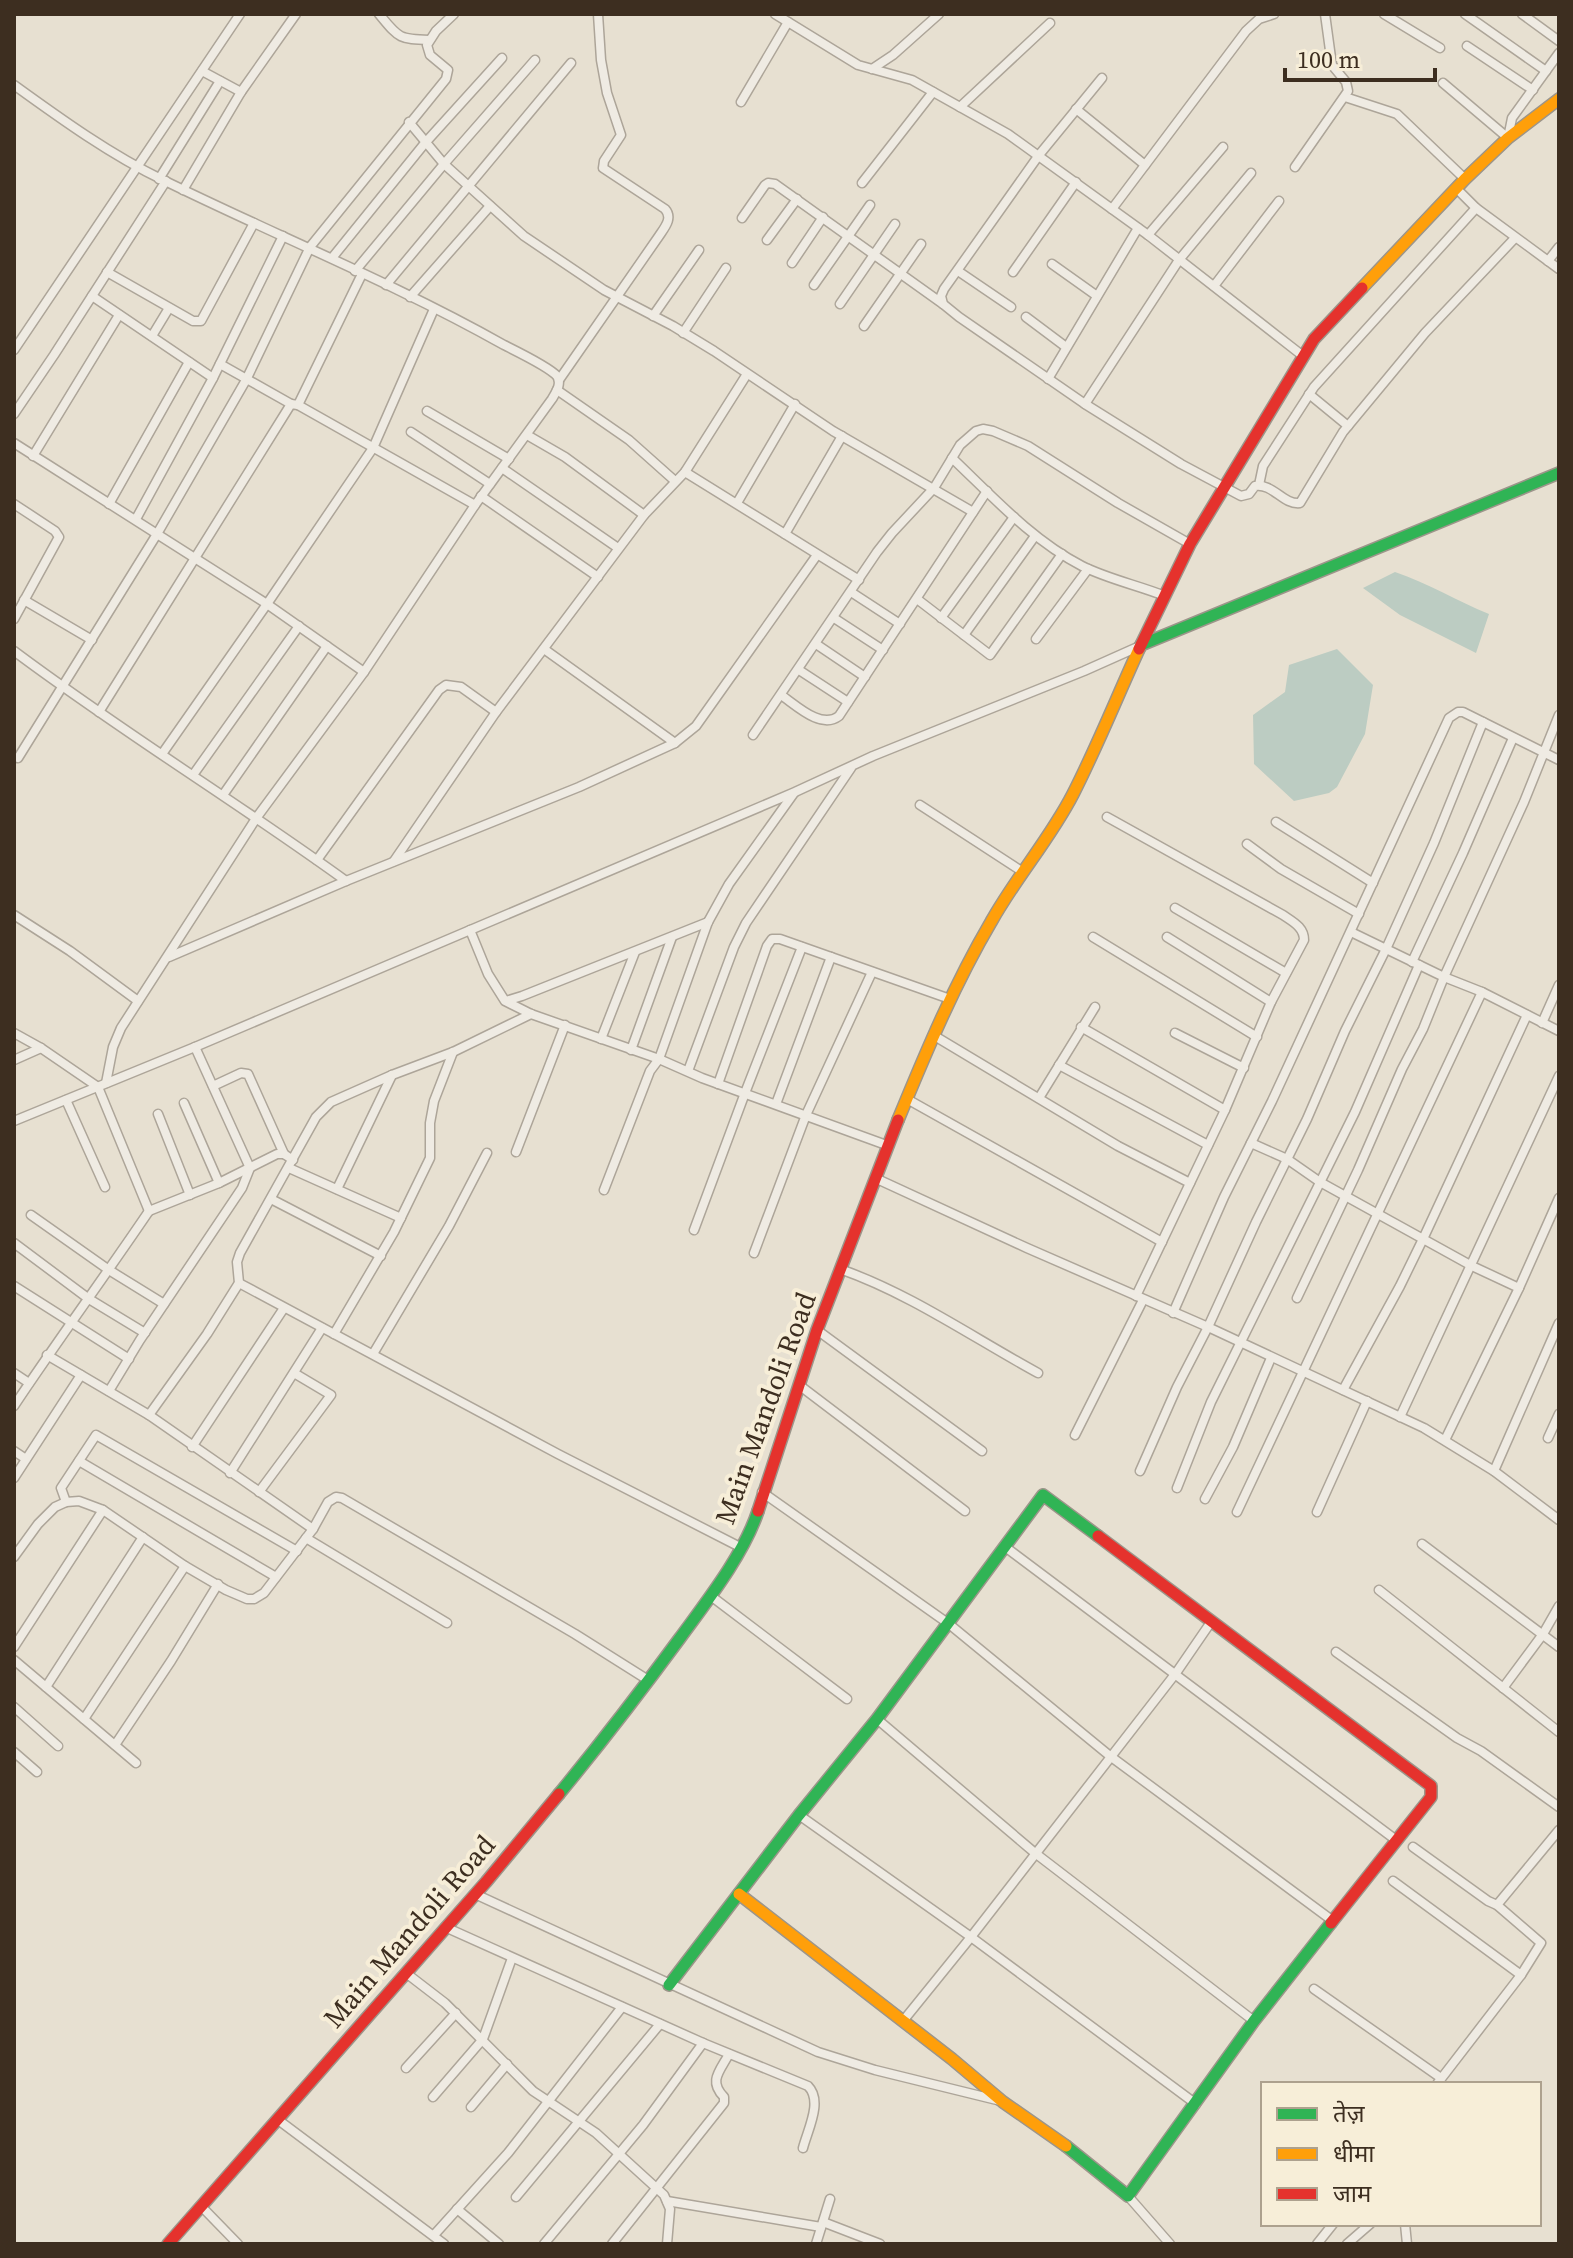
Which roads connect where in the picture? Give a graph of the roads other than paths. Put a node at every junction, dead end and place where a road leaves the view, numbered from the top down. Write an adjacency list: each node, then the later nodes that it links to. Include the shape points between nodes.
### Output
1 (240, 14): 24 (street)
2 (296, 14): 31 (street)
3 (379, 14): 15 (street, via 399,36)
4 (454, 14): 15 (street)
5 (598, 14): 94 (street, via 607,93 621,135 603,168 669,216)
6 (775, 14): 13 (street)
7 (939, 14): 23 (street)
8 (1274, 14): 44 (street, via 1249,27)
9 (1325, 14): 33 (street, via 1329,56 1348,86)
10 (1384, 14): 18 (street)
11 (1465, 14): 25 (street)
12 (1522, 14): 16 (street)
13 (788, 22): 23 (street); 35 (street)
14 (1050, 23): 36 (street)
15 (429, 40): 38 (street, via 427,50 448,74)
16 (1559, 41)
17 (1467, 46): 30 (street)
18 (1440, 48)
19 (1559, 53): 25 (street)
20 (502, 58): 40 (street)
21 (535, 60): 43 (street)
22 (571, 63): 52 (street)
23 (872, 69): 32 (street, via 900,75)
24 (202, 71): 27 (street); 45 (street)
25 (1546, 71): 30 (street)
26 (1102, 78): 37 (street)
27 (220, 81): 31 (street); 49 (street)
28 (1443, 83): 39 (street)
29 (14, 85): 45 (street)
30 (1533, 90): 39 (street, via 1512,118)
31 (241, 92): 54 (street)
32 (933, 92): 36 (street); 51 (street)
33 (1345, 97): 46 (street); 48 (street, via 1397,114)
34 (1559, 99): 39 (street, Main Mandoli Road)
35 (741, 102)
36 (960, 107): 42 (street)
37 (1076, 109): 42 (street); 44 (street)
38 (409, 122): 40 (street); 72 (street)
39 (1508, 138): 48 (street, Main Mandoli Road)
40 (425, 143): 43 (street); 76 (street)
41 (1223, 147): 67 (street)
42 (1039, 155): 50 (street); 83 (street)
43 (444, 164): 52 (street); 85 (street)
44 (1145, 165): 60 (street)
45 (138, 166): 49 (street); 107 (street)
46 (1295, 167)
47 (1251, 173): 77 (street)
48 (1465, 179): 53 (street, Main Mandoli Road)
49 (162, 180): 54 (street); 84 (street)
50 (1076, 182): 60 (street); 86 (street)
51 (862, 183)
52 (469, 187): 58 (street); 88 (street)
53 (1456, 188): 59 (street); 108 (street, Main Mandoli Road)
54 (183, 190): 63 (street)
55 (797, 199): 61 (street); 62 (street, via 768,183); 70 (street)
56 (1279, 201): 90 (street)
57 (870, 205): 66 (street)
58 (490, 206): 93 (street); 94 (street, via 524,236)
59 (1476, 208): 69 (street); 116 (street)
60 (1112, 209): 65 (street)
61 (823, 217): 66 (street); 79 (street)
62 (742, 218)
63 (254, 223): 68 (street); 98 (street, via 204,319 193,321)
64 (895, 224): 75 (street)
65 (1138, 228): 67 (street); 92 (street)
66 (847, 235): 75 (street); 89 (street)
67 (1148, 235): 77 (street)
68 (283, 236): 72 (street); 110 (street)
69 (1515, 238): 78 (street); 122 (street, via 1425,333)
70 (767, 240)
71 (921, 244): 87 (street)
72 (310, 247): 76 (street); 114 (street)
73 (1559, 247): 78 (street)
74 (699, 250): 101 (street)
75 (873, 254): 87 (street); 95 (street)
76 (332, 258): 85 (street)
77 (1179, 260): 90 (street); 119 (street)
78 (1548, 261): 82 (street)
79 (792, 263)
80 (1052, 264): 92 (street)
81 (726, 268): 104 (street)
82 (1559, 269)
83 (958, 271): 96 (street, via 944,289); 97 (street)
84 (107, 272): 91 (street); 98 (street)
85 (359, 272): 88 (street); 117 (street)
86 (1013, 272)
87 (900, 273): 96 (street); 103 (street)
88 (386, 285): 93 (street)
89 (814, 285)
90 (1214, 286): 108 (street)
91 (92, 296): 100 (street); 121 (street)
92 (1097, 296): 106 (street)
93 (410, 297): 99 (street)
94 (617, 297): 101 (street); 115 (street)
95 (840, 304)
96 (943, 304): 113 (street)
97 (1011, 307)
98 (169, 308): 105 (street)
99 (434, 309): 115 (street, via 540,365 556,376); 127 (street)
100 (119, 315): 105 (street); 128 (street)
101 (653, 316): 104 (street)
102 (1026, 317): 106 (street)
103 (864, 326)
104 (683, 333): 111 (street)
105 (152, 336): 109 (street)
106 (1066, 347): 113 (street)
107 (14, 350)
108 (1303, 356): 138 (street, Main Mandoli Road)
109 (189, 362): 112 (street); 143 (street)
110 (220, 364): 112 (street); 114 (street)
111 (747, 374): 118 (street); 132 (street)
112 (213, 378): 148 (street)
113 (1048, 379): 119 (street)
114 (246, 380): 117 (street); 149 (street)
115 (558, 385): 124 (street); 134 (street)
116 (1309, 394): 122 (street); 136 (street, via 1263,466)
117 (294, 404): 127 (street); 156 (street)
118 (795, 404): 125 (street); 141 (street)
119 (1085, 404): 138 (street)
120 (427, 411): 130 (street)
121 (14, 414)
122 (1348, 426): 136 (street, via 1300,503)
123 (411, 432): 135 (street)
124 (527, 435): 130 (street); 146 (street)
125 (842, 436): 137 (street); 150 (street)
126 (14, 443): 128 (street)
127 (373, 448): 144 (street); 164 (street)
128 (33, 456): 143 (street)
129 (952, 458): 137 (street); 139 (street); 152 (street, via 976,431 993,431 1028,446)
130 (509, 459): 131 (street)
131 (502, 468): 135 (street); 153 (street)
132 (685, 472): 134 (street); 141 (street)
133 (1559, 473): 174 (street)
134 (675, 481): 146 (street)
135 (490, 484): 140 (street)
136 (1259, 485): 138 (street, via 1245,496)
137 (934, 488): 145 (street); 159 (street, via 892,533)
138 (1223, 488): 152 (street, Main Mandoli Road)
139 (987, 491): 145 (street); 147 (street)
140 (481, 496): 144 (street); 158 (street)
141 (737, 503): 150 (street)
142 (14, 504): 163 (street, via 59,537)
143 (109, 504): 148 (street)
144 (475, 505): 180 (street)
145 (973, 512): 162 (street)
146 (644, 515): 153 (street)
147 (1014, 517): 151 (street); 166 (street)
148 (136, 519): 149 (street)
149 (157, 534): 156 (street); 172 (street)
150 (785, 534): 155 (street)
151 (1035, 536): 154 (street); 170 (street)
152 (1190, 544): 161 (street, Main Mandoli Road)
153 (618, 548): 158 (street)
154 (1062, 554): 157 (street); 170 (street, via 990,655)
155 (817, 555): 159 (street); 191 (street, via 696,726)
156 (196, 559): 164 (street); 185 (street)
157 (1088, 569): 161 (street); 171 (street)
158 (598, 577): 176 (street)
159 (859, 580): 160 (street)
160 (851, 592): 165 (street); 168 (street)
161 (1165, 596): 174 (street, Main Mandoli Road)
162 (917, 599): 166 (street); 168 (street)
163 (24, 600): 167 (street); 172 (street)
164 (267, 604): 169 (street); 193 (street)
165 (834, 618): 173 (street); 177 (street)
166 (941, 618): 170 (street)
167 (14, 619)
168 (900, 624): 177 (street)
169 (299, 626): 175 (street); 197 (street)
170 (964, 635)
171 (1036, 639)
172 (92, 640): 182 (street)
173 (816, 644): 179 (street); 181 (street)
174 (1141, 645): 196 (street); 207 (street, Main Mandoli Road, via 1073,794)
175 (327, 646): 180 (street); 199 (street)
176 (544, 649): 186 (street); 191 (street)
177 (883, 650): 181 (street)
178 (14, 651): 182 (street)
179 (799, 670): 183 (street); 184 (street)
180 (364, 672): 201 (street)
181 (865, 677): 184 (street)
182 (62, 687): 185 (street); 194 (street)
183 (781, 695): 184 (street, via 823,721 834,720); 189 (street)
184 (848, 702)
185 (99, 712): 193 (street)
186 (496, 712): 205 (street, via 461,687 446,685 439,690); 206 (street)
187 (1559, 715): 192 (street)
188 (1483, 722): 190 (street); 209 (street, via 1463,712 1449,718); 220 (street)
189 (753, 735)
190 (1513, 738): 192 (street); 224 (street)
191 (675, 743): 206 (street)
192 (1543, 751): 195 (street); 227 (street)
193 (162, 754): 197 (street)
194 (18, 758)
195 (1559, 760)
196 (853, 765): 198 (street); 254 (street, via 746,923)
197 (193, 775): 199 (street)
198 (795, 792): 213 (street); 214 (street)
199 (223, 795): 201 (street)
200 (920, 805): 207 (street)
201 (257, 817): 205 (street); 222 (street)
202 (1107, 817): 226 (street, via 1297,924 1304,940)
203 (1276, 822): 209 (street)
204 (1247, 844): 211 (street)
205 (317, 860): 208 (street)
206 (394, 862): 208 (street)
207 (1023, 872): 230 (street, Main Mandoli Road)
208 (346, 881): 222 (street)
209 (1373, 883): 211 (street)
210 (1175, 908): 226 (street)
211 (1359, 914): 215 (street)
212 (14, 916): 231 (street)
213 (708, 922): 216 (street); 250 (street)
214 (470, 930): 232 (street); 246 (street)
215 (1351, 932): 220 (street); 270 (street)
216 (672, 937): 221 (street); 248 (street)
217 (1093, 937): 244 (street)
218 (1167, 937): 233 (street)
219 (802, 947): 223 (street); 257 (street, via 770,941); 260 (street)
220 (1386, 949): 224 (street); 276 (street)
221 (635, 952): 232 (street); 245 (street)
222 (168, 957): 231 (street)
223 (831, 957): 225 (street); 265 (street)
224 (1416, 963): 227 (street); 280 (street)
225 (872, 972): 230 (street); 268 (street)
226 (1286, 973): 233 (street)
227 (1444, 977): 229 (street); 287 (street)
228 (1559, 985): 237 (street)
229 (1482, 992): 236 (street); 291 (street)
230 (950, 999): 243 (street, Main Mandoli Road)
231 (138, 1001): 258 (street, via 121,1028)
232 (505, 1001): 235 (street)
233 (1271, 1002): 244 (street)
234 (1095, 1007): 239 (street)
235 (531, 1014): 238 (street); 249 (street)
236 (1527, 1015): 237 (street); 295 (street)
237 (1542, 1023): 240 (street)
238 (565, 1025): 245 (street); 273 (street)
239 (1081, 1027): 252 (street); 266 (street)
240 (1559, 1031)
241 (14, 1033): 247 (street)
242 (1175, 1033): 253 (street)
243 (933, 1035): 261 (street); 262 (street, Main Mandoli Road)
244 (1257, 1037): 253 (street)
245 (601, 1039): 248 (street)
246 (195, 1047): 258 (street); 259 (street)
247 (41, 1048): 251 (street); 258 (street)
248 (631, 1050): 250 (street)
249 (453, 1052): 255 (street); 293 (street, via 434,1101 430,1158)
250 (659, 1059): 254 (street); 285 (street)
251 (14, 1060)
252 (1059, 1065): 261 (street); 271 (street)
253 (1244, 1068): 266 (street)
254 (688, 1071): 257 (street)
255 (392, 1075): 277 (street, via 322,1109); 284 (street)
256 (1559, 1076): 300 (street)
257 (718, 1084): 260 (street)
258 (102, 1085): 263 (street); 290 (street)
259 (213, 1086): 275 (street, via 248,1074); 278 (street)
260 (745, 1093): 265 (street); 294 (street)
261 (1039, 1098): 282 (street)
262 (907, 1099): 272 (street, Main Mandoli Road); 296 (street)
263 (66, 1100): 269 (street); 283 (street)
264 (184, 1103): 281 (street)
265 (776, 1104): 268 (street)
266 (1225, 1110): 271 (street)
267 (158, 1114): 286 (street)
268 (806, 1115): 272 (street); 298 (street)
269 (14, 1121)
270 (1251, 1143): 276 (street); 311 (street)
271 (1208, 1145): 282 (street)
272 (889, 1146): 279 (street, Main Mandoli Road)
273 (516, 1152)
274 (487, 1153): 320 (street)
275 (284, 1154): 277 (street); 278 (street)
276 (1287, 1159): 280 (street); 314 (street)
277 (291, 1164): 284 (street); 289 (street)
278 (250, 1168): 281 (street); 309 (street)
279 (875, 1178): 301 (street, Main Mandoli Road); 306 (street)
280 (1320, 1182): 287 (street); 319 (street)
281 (219, 1183): 286 (street)
282 (1190, 1183): 296 (street)
283 (105, 1187)
284 (337, 1189): 293 (street)
285 (604, 1190)
286 (190, 1195): 290 (street)
287 (1345, 1195): 291 (street); 307 (street)
288 (1559, 1198): 305 (street)
289 (271, 1199): 299 (street); 303 (street, via 240,1253)
290 (149, 1211): 302 (street)
291 (1377, 1214): 295 (street); 324 (street)
292 (31, 1215): 302 (street)
293 (401, 1218): 299 (street)
294 (694, 1230)
295 (1423, 1239): 300 (street); 331 (street)
296 (1162, 1242): 306 (street)
297 (14, 1243): 308 (street)
298 (754, 1253)
299 (381, 1256): 318 (street)
300 (1472, 1266): 305 (street); 337 (street)
301 (840, 1269): 316 (street, Main Mandoli Road); 327 (street, via 900,1293)
302 (109, 1270): 308 (street); 309 (street)
303 (239, 1283): 310 (street); 336 (street)
304 (14, 1286): 312 (street)
305 (1519, 1288): 340 (street)
306 (1140, 1298): 311 (street); 338 (street)
307 (1297, 1298)
308 (89, 1299): 312 (street); 317 (street)
309 (164, 1304): 317 (street)
310 (284, 1308): 315 (street); 341 (street)
311 (1173, 1313): 314 (street)
312 (71, 1323): 321 (street); 323 (street)
313 (1559, 1323): 347 (street)
314 (1208, 1327): 319 (street); 346 (street)
315 (322, 1328): 318 (street); 326 (street)
316 (817, 1330): 330 (street, Main Mandoli Road); 343 (street)
317 (145, 1333): 323 (street)
318 (334, 1334): 320 (street)
319 (1241, 1344): 322 (street); 350 (street)
320 (373, 1354): 365 (street)
321 (47, 1355): 328 (street); 329 (street)
322 (1271, 1358): 324 (street); 353 (street)
323 (129, 1359): 332 (street)
324 (1304, 1371): 331 (street); 357 (street)
325 (14, 1373): 329 (street)
326 (294, 1373): 348 (street); 351 (street, via 331,1395)
327 (1038, 1373)
328 (81, 1375): 332 (street); 344 (street)
329 (29, 1383): 334 (street)
330 (799, 1385): 352 (street, Main Mandoli Road); 356 (street)
331 (1343, 1390): 333 (street)
332 (109, 1391): 336 (street)
333 (1367, 1401): 337 (street); 358 (street)
334 (14, 1406)
335 (1559, 1414): 339 (street)
336 (149, 1415): 341 (street)
337 (1400, 1417): 340 (street)
338 (1075, 1435)
339 (1548, 1438)
340 (1445, 1440): 347 (street)
341 (192, 1447): 348 (street)
342 (14, 1451): 344 (street)
343 (982, 1451)
344 (26, 1459): 349 (street)
345 (79, 1461): 354 (street, via 61,1488); 366 (street, via 96,1435); 369 (street)
346 (1140, 1471)
347 (1494, 1471): 359 (street)
348 (230, 1473): 351 (street)
349 (14, 1478)
350 (1177, 1488)
351 (259, 1492): 360 (street)
352 (762, 1492): 365 (street, Main Mandoli Road); 376 (street)
353 (1205, 1499)
354 (66, 1502): 355 (street); 367 (street, via 38,1524)
355 (103, 1510): 361 (street); 378 (street)
356 (965, 1511)
357 (1237, 1512)
358 (1317, 1512)
359 (1559, 1520)
360 (313, 1529): 362 (street); 383 (street, via 328,1502 342,1498)
361 (143, 1537): 368 (street); 384 (street)
362 (306, 1538): 366 (street); 375 (street)
363 (1422, 1544): 377 (street)
364 (1004, 1546): 374 (street, via 1043,1495); 376 (street); 382 (street)
365 (740, 1547): 372 (street, Main Mandoli Road)
366 (297, 1551): 369 (street)
367 (14, 1557)
368 (185, 1566): 370 (street); 388 (street)
369 (276, 1577): 370 (street, via 254,1599)
370 (218, 1584): 391 (street)
371 (1379, 1590): 385 (street)
372 (711, 1596): 383 (street, Main Mandoli Road); 386 (street)
373 (1559, 1606): 377 (street)
374 (1211, 1622): 382 (street); 400 (street, via 1431,1786 1431,1797)
375 (447, 1623)
376 (949, 1624): 389 (street); 394 (street)
377 (1543, 1634): 379 (street); 385 (street)
378 (14, 1647)
379 (1559, 1647)
380 (1336, 1652): 397 (street)
381 (14, 1660): 384 (street)
382 (1176, 1673): 394 (street); 400 (street)
383 (648, 1680): 404 (street, Main Mandoli Road)
384 (46, 1687): 388 (street)
385 (1503, 1688): 390 (street)
386 (847, 1699)
387 (14, 1707): 392 (street)
388 (84, 1719): 391 (street)
389 (877, 1719): 398 (street); 402 (street)
390 (1559, 1732)
391 (115, 1745): 395 (street)
392 (58, 1746)
393 (14, 1752): 396 (street)
394 (1110, 1756): 402 (street); 407 (street)
395 (136, 1763)
396 (37, 1772)
397 (1559, 1807)
398 (799, 1815): 405 (street); 409 (street)
399 (1559, 1830): 406 (street)
400 (1396, 1840): 407 (street)
401 (1413, 1847): 406 (street)
402 (1035, 1853): 409 (street); 418 (street)
403 (1393, 1881): 412 (street)
404 (475, 1894): 408 (street, Main Mandoli Road); 413 (street)
405 (739, 1894): 413 (street); 417 (street)
406 (1497, 1905): 412 (street, via 1541,1943)
407 (1333, 1921): 418 (street)
408 (445, 1927): 410 (street); 411 (street, Main Mandoli Road)
409 (971, 1937): 417 (street); 429 (street)
410 (512, 1958): 415 (street); 420 (street)
411 (406, 1973): 416 (street); 431 (street, Main Mandoli Road)
412 (1521, 1975): 425 (street)
413 (669, 1985): 428 (street, via 818,2052)
414 (1314, 1989): 425 (street)
415 (622, 2007): 419 (street); 427 (street)
416 (456, 2013): 420 (street); 424 (street)
417 (903, 2021): 428 (street)
418 (1254, 2021): 429 (street)
419 (660, 2024): 421 (street); 432 (street)
420 (483, 2039): 423 (street); 426 (street)
421 (703, 2043): 422 (street); 434 (street)
422 (729, 2054): 433 (street, via 812,2089 816,2098); 435 (street, via 716,2081 724,2103)
423 (507, 2064): 427 (street); 430 (street)
424 (406, 2068)
425 (1439, 2081)
426 (433, 2097)
427 (549, 2101): 432 (street); 441 (street)
428 (1003, 2102): 436 (street)
429 (1196, 2104): 436 (street)
430 (471, 2107)
431 (277, 2119): 440 (street, Main Mandoli Road); 445 (street)
432 (579, 2122): 434 (street); 437 (street)
433 (803, 2148)
434 (620, 2154): 435 (street); 450 (street)
435 (658, 2189): 439 (street); 451 (street)
436 (1128, 2196): 455 (street)
437 (516, 2197)
438 (830, 2199): 442 (street)
439 (667, 2201): 442 (street); 452 (street)
440 (201, 2206): 446 (street, Main Mandoli Road); 447 (street)
441 (457, 2209): 445 (street); 449 (street)
442 (822, 2225): 453 (street); 454 (street)
443 (1331, 2226): 456 (street)
444 (1368, 2226): 457 (street)
445 (434, 2235): 448 (street)
446 (168, 2244)
447 (238, 2244)
448 (444, 2244)
449 (499, 2244)
450 (544, 2244)
451 (612, 2244)
452 (667, 2244)
453 (816, 2244)
454 (880, 2244)
455 (1170, 2244)
456 (1317, 2244)
457 (1347, 2244)

